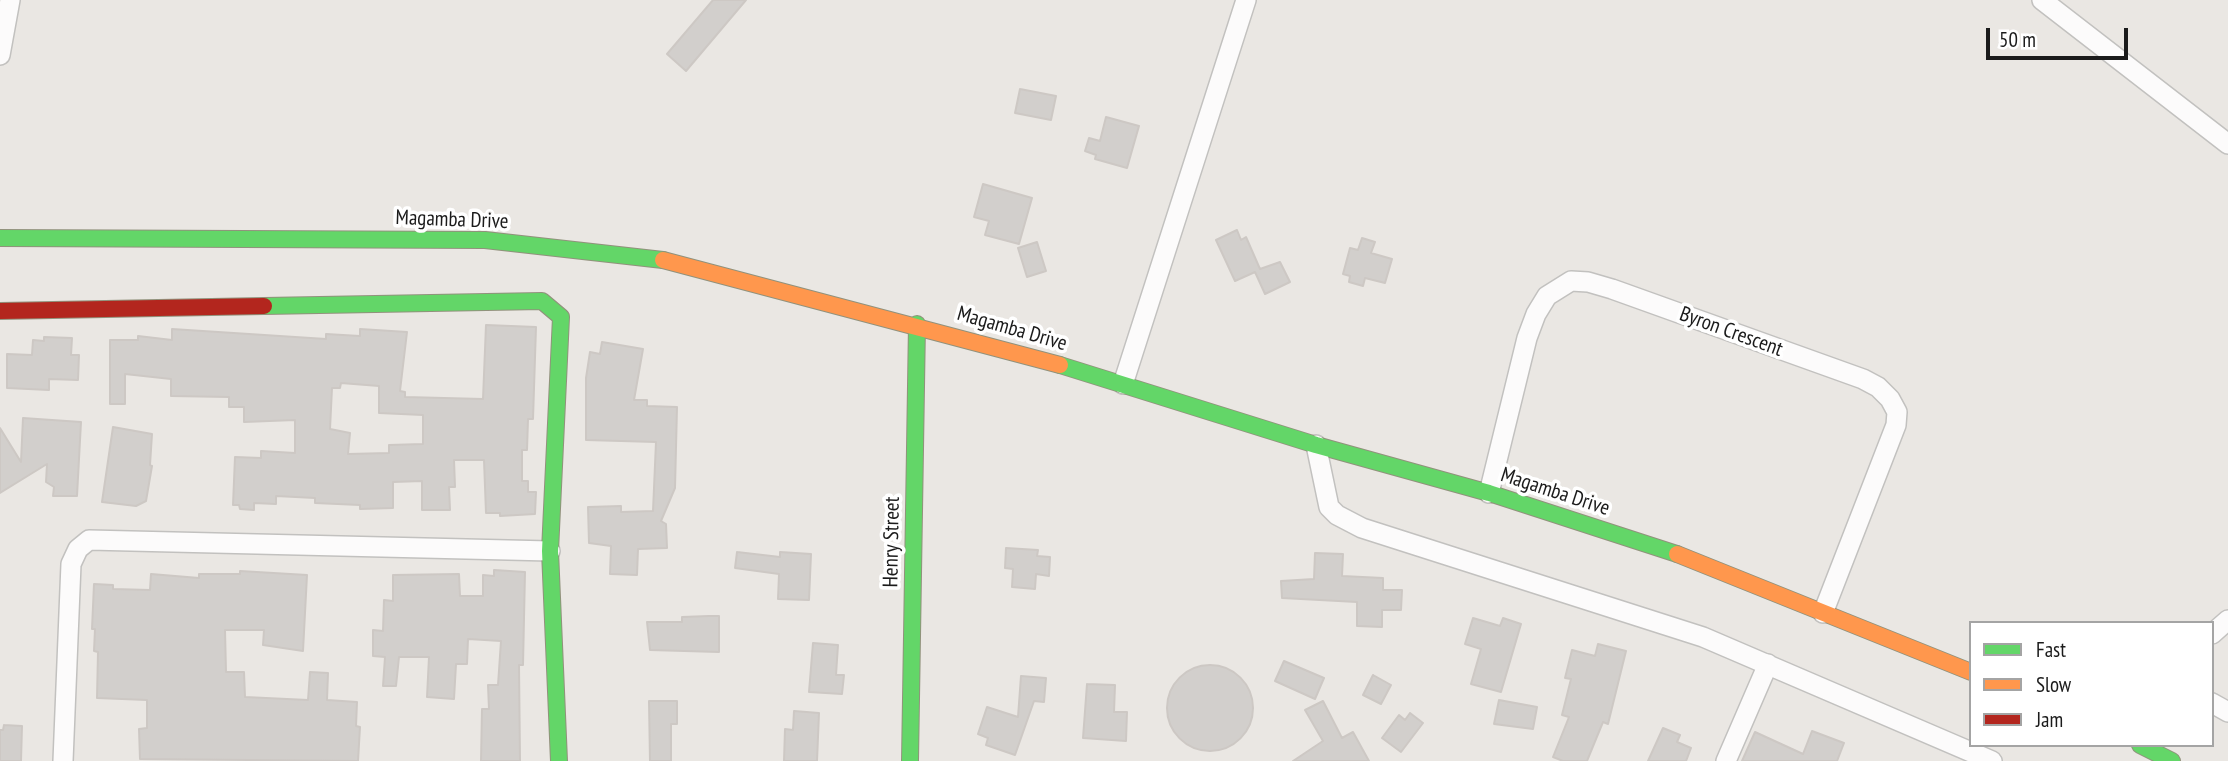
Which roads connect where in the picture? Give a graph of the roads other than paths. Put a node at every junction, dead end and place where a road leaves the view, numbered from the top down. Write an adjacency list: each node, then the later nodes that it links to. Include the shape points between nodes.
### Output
1 (10, 0): 4 (street)
2 (1246, 0): 9 (street)
3 (2042, 0): 5 (street)
4 (0, 55)
5 (2228, 144)
6 (0, 238): 8 (street, Magamba Drive, via 485,240 659,259)
7 (0, 311): 12 (street, via 542,301 561,317)
8 (917, 324): 9 (street, Magamba Drive); 22 (street, Henry Street)
9 (1124, 384): 10 (street, Magamba Drive)
10 (1316, 445): 11 (street, Magamba Drive); 16 (street, via 1325,498 1337,516 1362,528 1657,621)
11 (1489, 493): 13 (street, Magamba Drive, via 1664,549); 13 (street, Byron Crescent, via 1536,314 1547,296 1571,281 1612,289 1863,379 1889,399 1897,412 1896,425)
12 (550, 551): 20 (street, via 89,540 78,548 71,564); 21 (street)
13 (1823, 613): 17 (street, Magamba Drive)
14 (2228, 620): 15 (street)
15 (2214, 632)
16 (1768, 664): 19 (street); 23 (street)
17 (1969, 671)
18 (2144, 747): 24 (street)
19 (1980, 759)
20 (63, 761)
21 (559, 761)
22 (910, 761)
23 (1726, 761)
24 (2172, 761)

